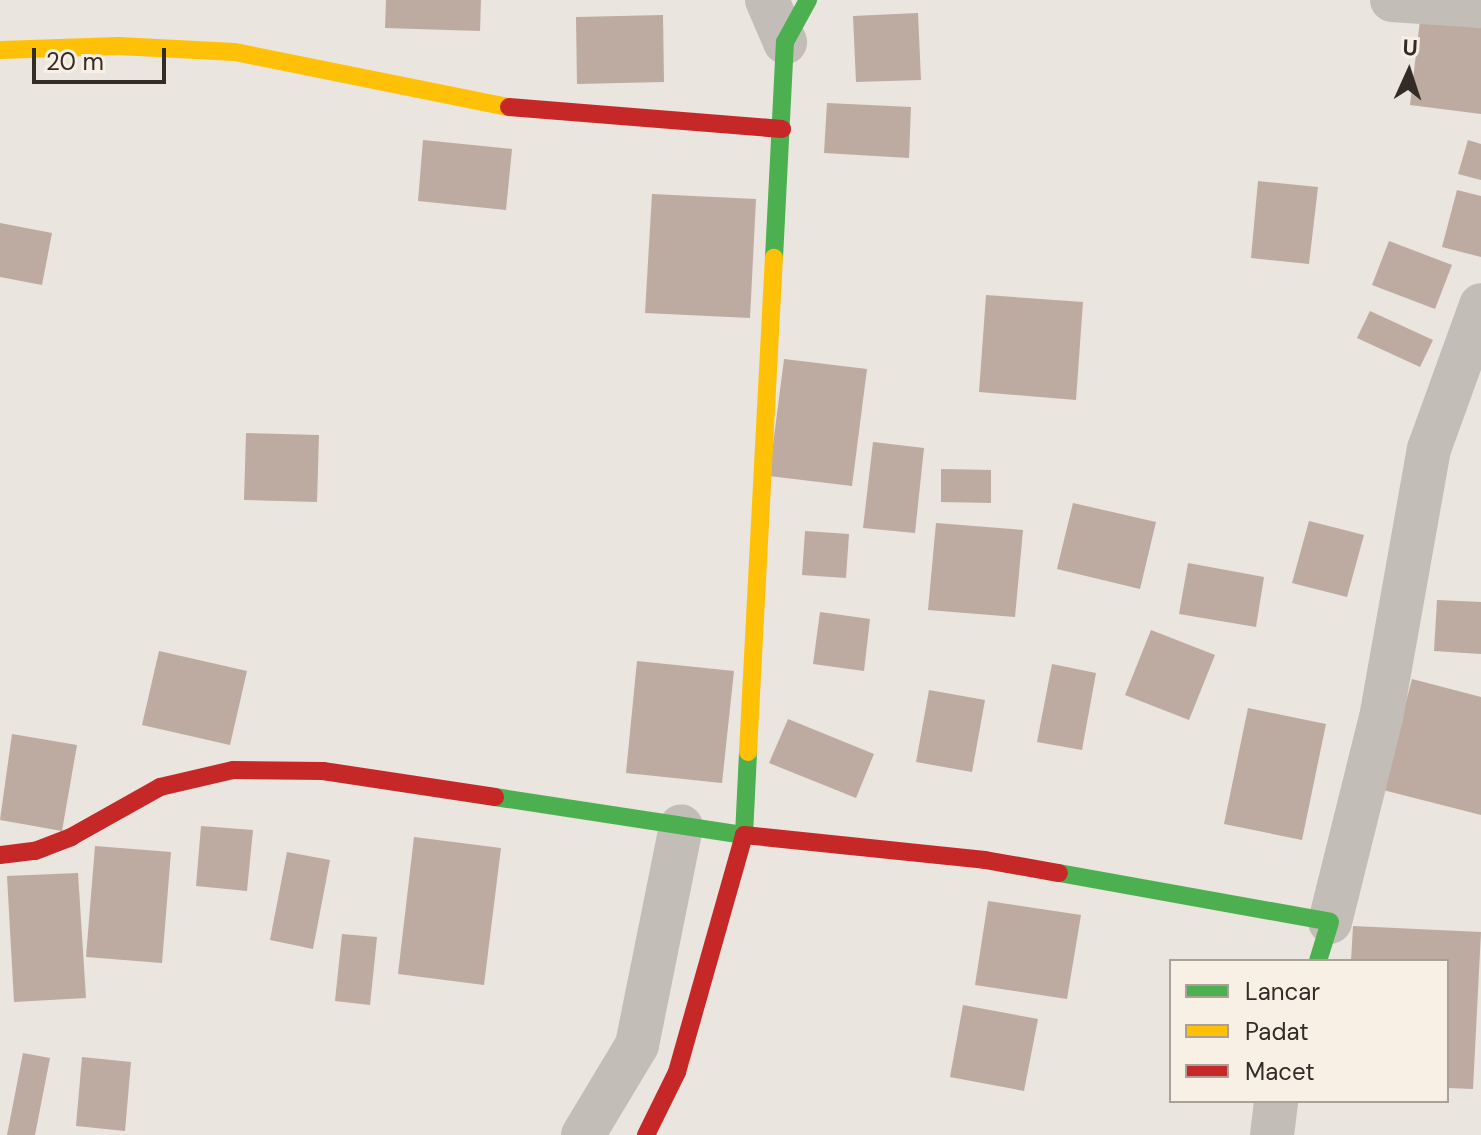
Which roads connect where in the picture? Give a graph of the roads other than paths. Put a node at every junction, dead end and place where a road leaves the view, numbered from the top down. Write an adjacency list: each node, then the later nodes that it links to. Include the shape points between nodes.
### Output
1 (767, 0): 5 (street)
2 (808, 0): 5 (street)
3 (1392, 0): 4 (street)
4 (1481, 6)
5 (785, 42): 7 (street)
6 (0, 50): 7 (street, via 119,46 235,52 509,107)
7 (782, 129): 10 (street)
8 (1481, 305): 12 (street, via 1429,449 1381,718)
9 (681, 826): 10 (street); 11 (street, via 323,771 233,770 160,787 71,837 35,851); 14 (street, via 637,1045)
10 (744, 835): 12 (street, via 985,860); 15 (street, via 677,1072)
11 (0, 855)
12 (1324, 941)
13 (1276, 1103): 16 (street)
14 (583, 1135)
15 (646, 1135)
16 (1272, 1135)

